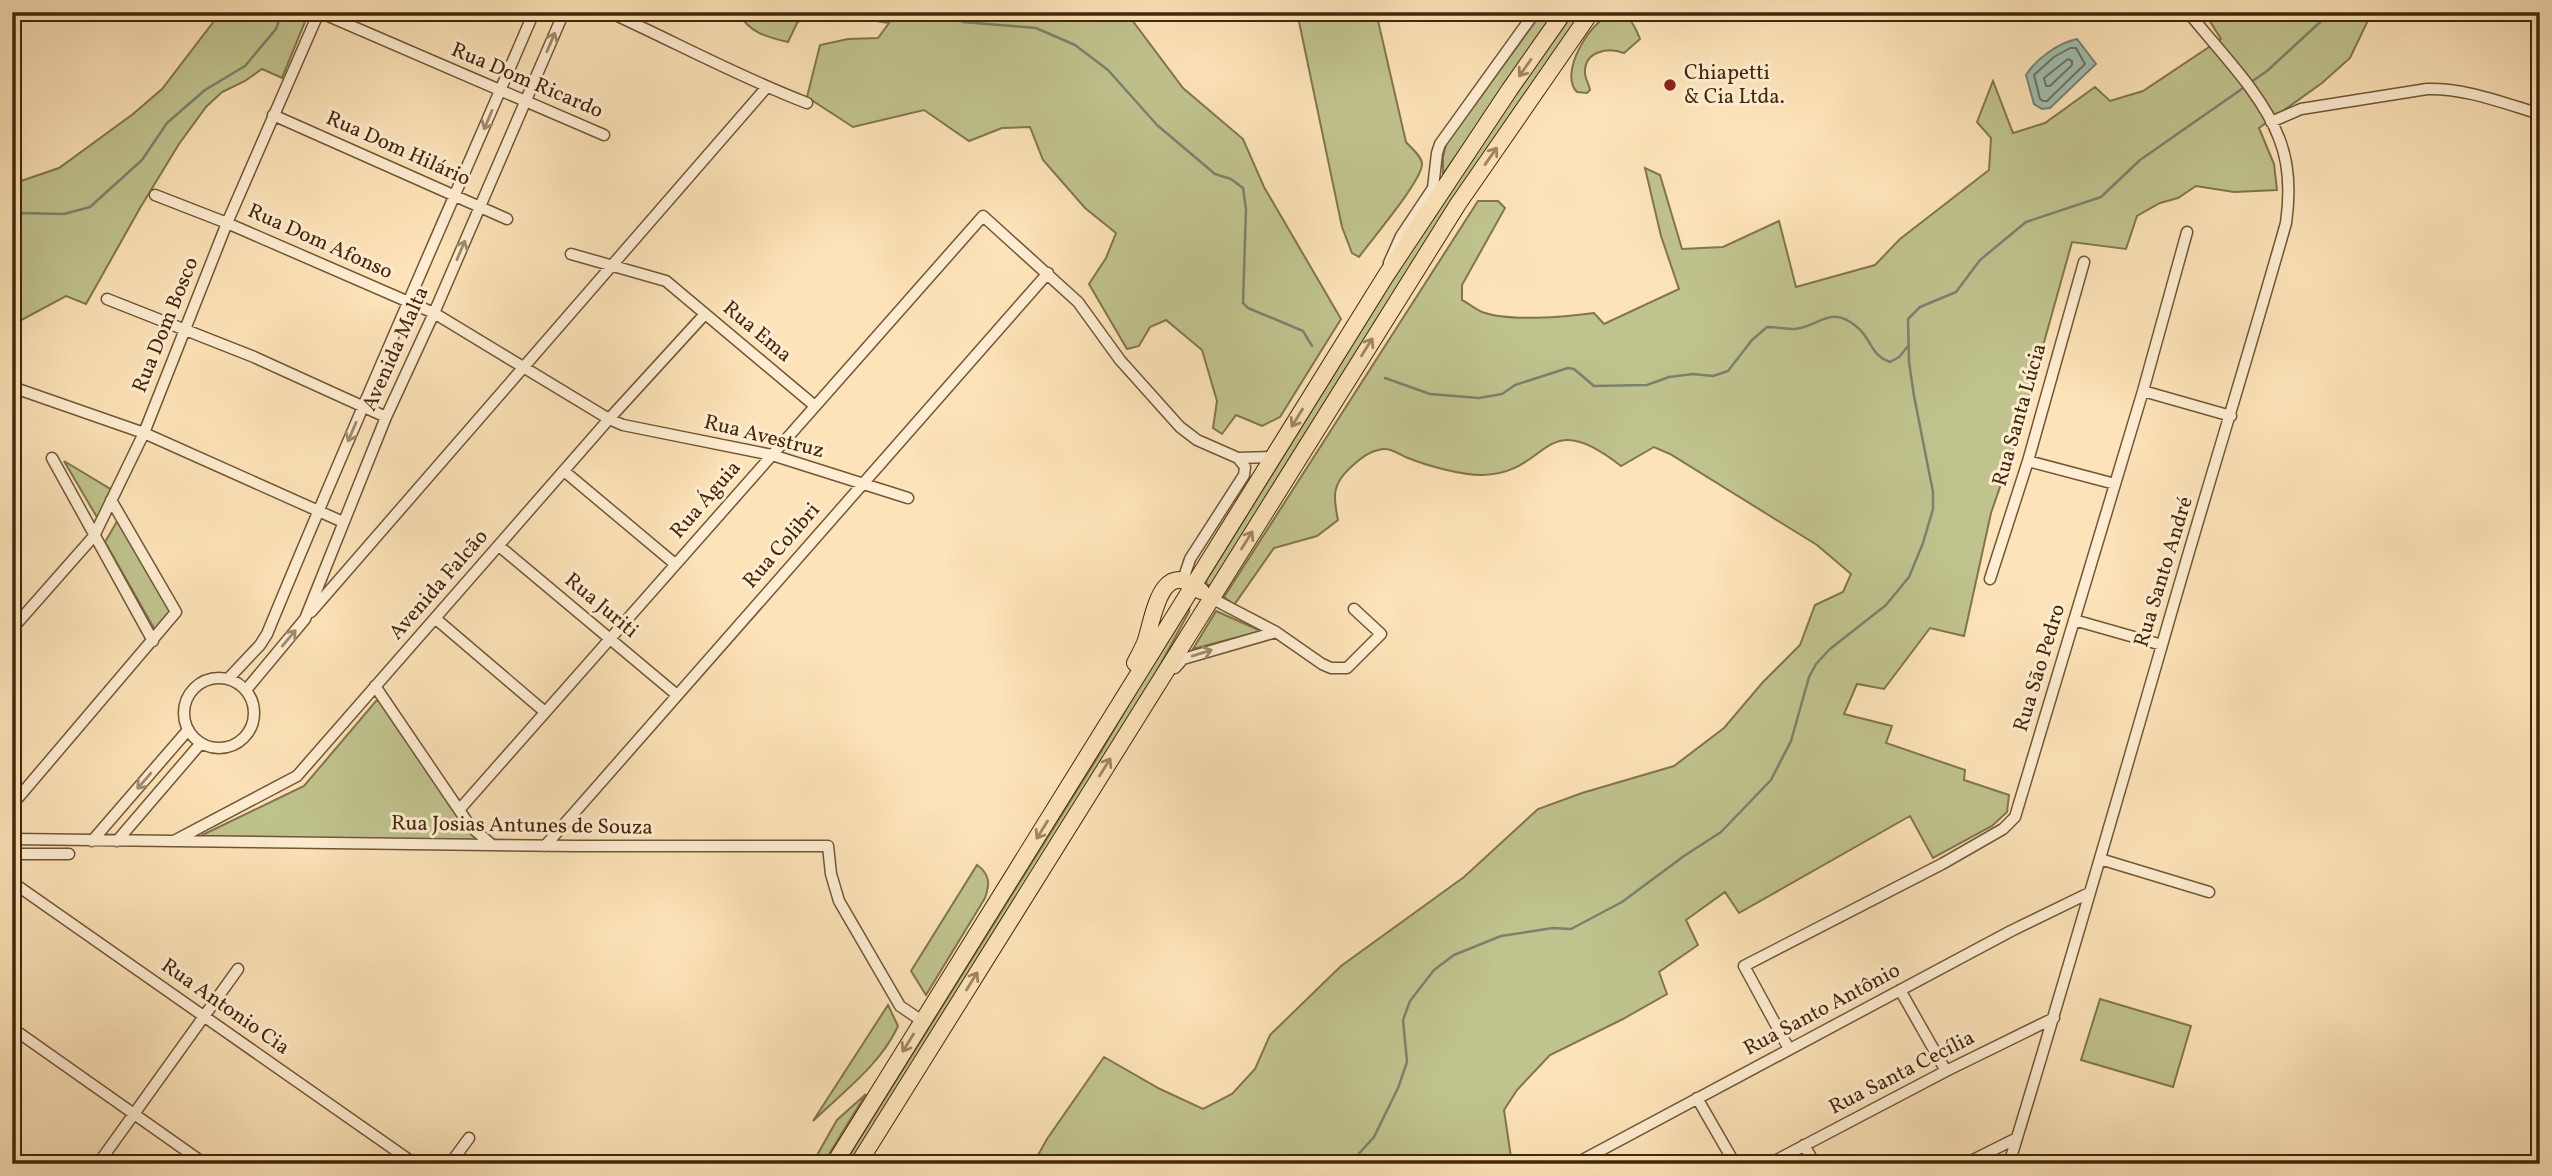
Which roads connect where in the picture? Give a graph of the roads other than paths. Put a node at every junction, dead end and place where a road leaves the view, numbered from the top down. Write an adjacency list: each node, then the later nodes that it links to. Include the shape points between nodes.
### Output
1 (319, 12): 10 (street, Rua Dom Ricardo); 14 (street, Rua Dom Bosco)
2 (534, 12): 10 (street, Avenida Malta)
3 (564, 12): 11 (street, Avenida Malta, one-way to 3)
4 (609, 12): 9 (street)
5 (1535, 12): 27 (street, via 1440,145 1433,188 1395,246)
6 (1564, 12): 27 (highway, one-way to 27)
7 (1591, 12): 58 (highway, one-way to 7)
8 (2188, 12): 15 (street, Rua Santo André)
9 (766, 88): 12 (street); 25 (street)
10 (500, 90): 11 (street, Rua Dom Ricardo); 18 (street, Avenida Malta, one-way to 18)
11 (526, 101): 16 (street, Rua Dom Ricardo); 19 (street, Avenida Malta)
12 (807, 103)
13 (2540, 114): 15 (street, via 2464,92 2427,89 2301,109)
14 (273, 115): 18 (street, Rua Dom Hilário); 21 (street, Rua Dom Bosco)
15 (2272, 122): 38 (street, Rua Santo André, via 2288,178 2286,223)
16 (604, 135)
17 (155, 195): 21 (street, Rua Dom Afonso)
18 (456, 196): 19 (street, Rua Dom Hilário); 29 (street, Avenida Malta)
19 (480, 207): 20 (street, Rua Dom Hilário); 30 (street, Avenida Malta, one-way to 19)
20 (507, 219)
21 (227, 223): 29 (street, Rua Dom Afonso); 32 (street, Rua Dom Bosco)
22 (2187, 232): 35 (street, Rua São Pedro)
23 (571, 254): 25 (street, Rua Ema)
24 (2084, 262): 46 (street, Rua Santa Lúcia)
25 (611, 266): 31 (street, Rua Ema, via 666,281); 33 (street)
26 (1048, 272): 36 (street, Rua Águia, via 983,216); 45 (street, via 1180,427); 48 (street, Rua Colibri)
27 (1385, 277): 43 (highway, one-way to 43)
28 (107, 299): 32 (street)
29 (407, 302): 30 (street, Rua Dom Afonso); 37 (street, Avenida Malta)
30 (434, 313): 33 (street, Rua Dom Afonso); 39 (street, Avenida Malta)
31 (705, 314): 36 (street, Rua Ema); 40 (street, Avenida Falcão)
32 (184, 330): 37 (street); 41 (street, Rua Dom Bosco)
33 (523, 367): 40 (street, Rua Dom Afonso); 60 (street)
34 (12, 387): 41 (street)
35 (2143, 391): 38 (street); 49 (street, Rua São Pedro)
36 (815, 406): 42 (street, Rua Águia)
37 (362, 407): 39 (street); 52 (street, Avenida Malta, one-way to 52)
38 (2231, 416): 67 (street, Rua Santo André)
39 (386, 417): 53 (street, Avenida Malta)
40 (609, 419): 42 (street, Rua Avestruz); 47 (street, Avenida Falcão)
41 (144, 433): 51 (street, Rua Dom Bosco); 52 (street)
42 (772, 455): 48 (street, Rua Avestruz); 56 (street, Rua Águia)
43 (1272, 457): 45 (street); 58 (highway)
44 (52, 458): 54 (street)
45 (1238, 458): 58 (street, via 1245,467 1244,475 1190,559)
46 (2028, 461): 49 (street); 57 (street, Rua Santa Lúcia)
47 (564, 471): 55 (street, Avenida Falcão); 56 (street)
48 (862, 484): 50 (street, Rua Avestruz); 72 (street, Rua Colibri)
49 (2115, 484): 62 (street, Rua São Pedro)
50 (908, 498)
51 (111, 500): 54 (street, Rua Dom Bosco); 66 (street, via 176,612)
52 (318, 511): 53 (street); 68 (street, Avenida Malta, via 267,634)
53 (343, 522): 60 (street, Avenida Malta)
54 (94, 536): 63 (street, Rua Dom Bosco); 66 (street)
55 (499, 546): 61 (street, Avenida Falcão); 65 (street, Rua Juriti)
56 (675, 564): 65 (street, Rua Águia)
57 (1990, 579)
58 (1197, 588): 64 (street); 71 (highway, via 1200,597); 76 (highway); 76 (highway, via 1170,582 1164,587 1144,647)
59 (1354, 609): 64 (street, via 1381,634 1346,668 1322,664)
60 (304, 619): 70 (street, Avenida Malta, one-way to 60)
61 (436, 619): 69 (street, Avenida Falcão); 73 (street)
62 (2074, 620): 67 (street); 97 (street, Rua São Pedro, via 2015,817 2008,825 1744,966)
63 (12, 629)
64 (1276, 632): 71 (street, one-way to 64, via 1183,659)
65 (610, 638): 72 (street, Rua Juriti); 73 (street, Rua Águia)
66 (153, 640): 77 (street)
67 (2162, 645): 87 (street, Rua Santo André)
68 (228, 679): 70 (street); 74 (street, via 206,680 194,689 185,708)
69 (374, 686): 78 (street); 82 (street, Avenida Falcão, via 298,776)
70 (246, 690): 75 (street, via 254,711 248,733 223,748)
71 (1150, 694): 109 (highway, one-way to 71)
72 (677, 695): 84 (street, Rua Colibri)
73 (545, 712): 78 (street, Rua Águia)
74 (188, 730): 75 (street); 80 (street, one-way to 80)
75 (201, 744): 81 (street)
76 (1064, 795): 95 (highway, one-way to 95)
77 (12, 805)
78 (459, 810): 83 (street)
79 (12, 839): 80 (street, Rua Josias Antunes de Souza)
80 (92, 841): 81 (street, Rua Josias Antunes de Souza)
81 (117, 841): 82 (street, Rua Josias Antunes de Souza)
82 (171, 842): 83 (street, Rua Josias Antunes de Souza)
83 (491, 844): 84 (street, Rua Josias Antunes de Souza)
84 (545, 846): 95 (street, Rua Josias Antunes de Souza, via 828,846 839,901 900,1006)
85 (12, 854): 86 (street)
86 (69, 854)
87 (2100, 859): 89 (street); 90 (street, Rua Santo André)
88 (12, 882): 93 (street, Rua Antonio Cia)
89 (2209, 891)
90 (2089, 892): 92 (street, Rua Santo Antônio); 94 (street, Rua Santo André)
91 (238, 969): 93 (street)
92 (1900, 990): 97 (street, Rua Santo Antônio); 98 (street)
93 (204, 1016): 100 (street); 106 (street, Rua Antonio Cia)
94 (2053, 1018): 98 (street, Rua Santa Cecília); 102 (street, Rua Santo André)
95 (922, 1021): 108 (highway, one-way to 108)
96 (12, 1028): 100 (street)
97 (1789, 1049): 99 (street, Rua Santo Antônio)
98 (1946, 1071): 103 (street, Rua Santa Cecília)
99 (1698, 1098): 110 (street, Rua Santo Antônio); 111 (street)
100 (134, 1114): 104 (street); 105 (street)
101 (469, 1138): 107 (street)
102 (2017, 1138): 114 (street); 115 (street, Rua Santo André)
103 (1804, 1145): 112 (street, Rua Santa Cecília); 113 (street)
104 (98, 1164)
105 (205, 1164)
106 (415, 1164)
107 (450, 1164)
108 (834, 1164)
109 (858, 1164)
110 (1574, 1164)
111 (1735, 1164)
112 (1769, 1164)
113 (1815, 1164)
114 (1965, 1164)
115 (2010, 1164)

